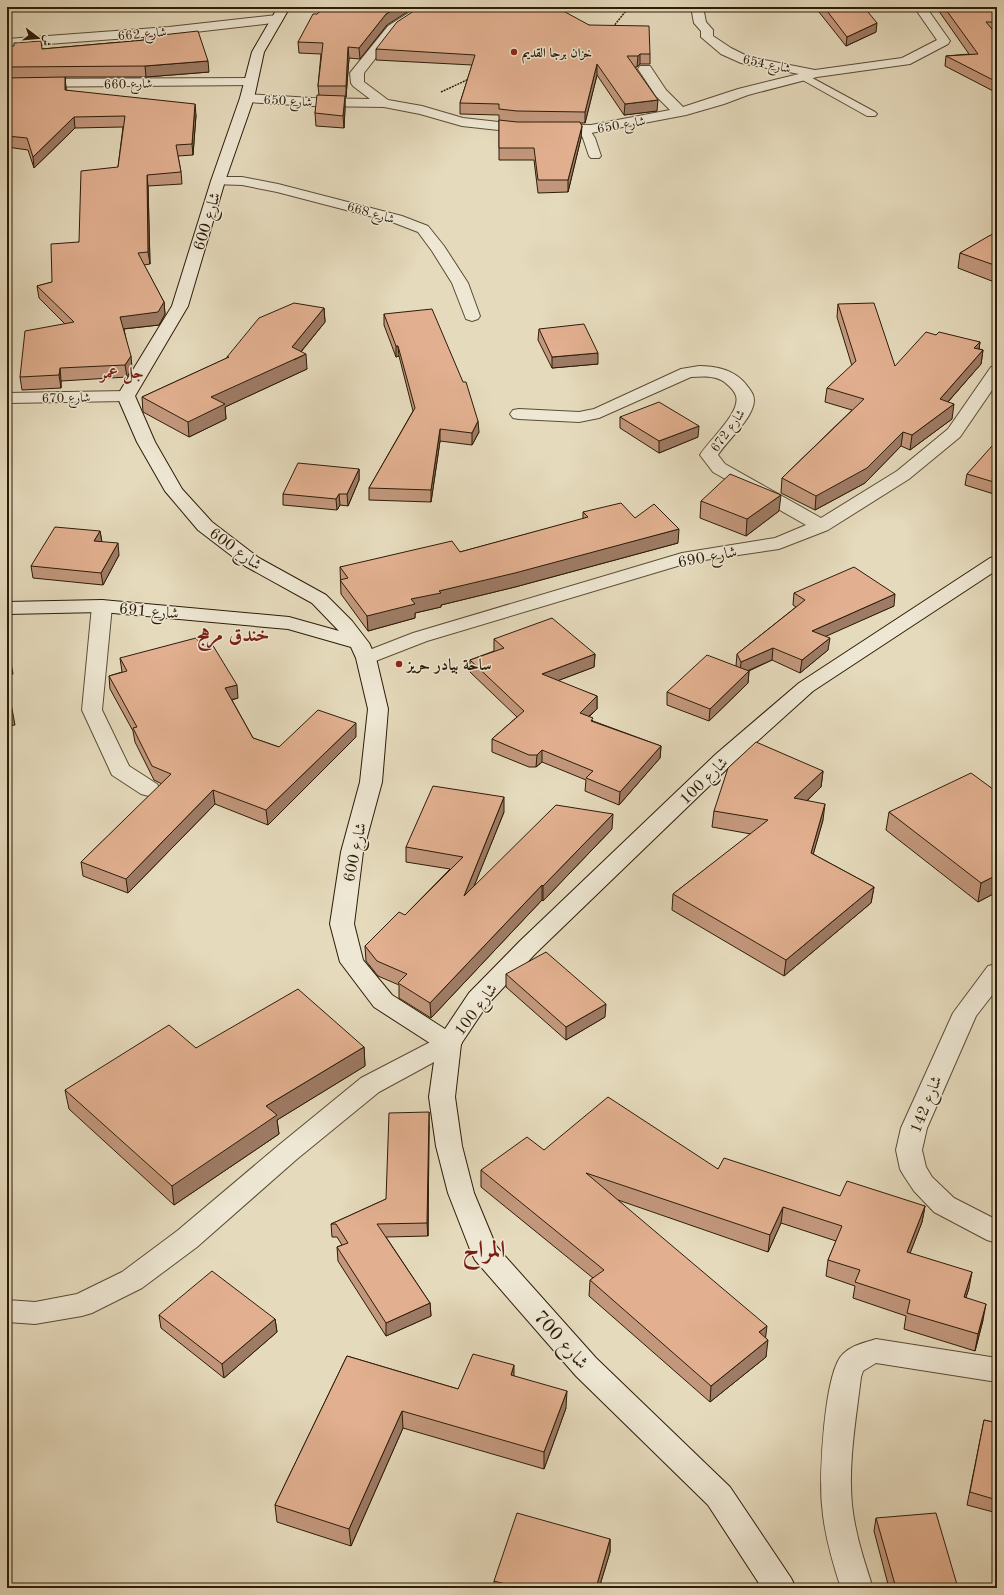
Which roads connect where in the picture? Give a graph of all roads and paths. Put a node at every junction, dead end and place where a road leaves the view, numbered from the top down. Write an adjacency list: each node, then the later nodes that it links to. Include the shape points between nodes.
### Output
1 (427, 7): 16 (street, via 392,28 357,73 358,83)
2 (629, 7): 6 (path)
3 (697, 7): 9 (street, شارع 654, via 700,23 707,30 708,37 726,51 746,60)
4 (920, 7): 9 (street, شارع 650, via 944,41 905,61)
5 (280, 13): 7 (street, شارع 662, via 154,33); 15 (street, شارع 600, via 258,52)
6 (610, 32)
7 (7, 43)
8 (645, 69): 18 (street, via 667,100)
9 (817, 73): 10 (street, شارع 650)
10 (803, 76): 18 (street, شارع 650); 19 (lane)
11 (472, 78): 17 (path, via 433,96)
12 (7, 83): 13 (street, شارع 660)
13 (34, 84): 14 (street); 15 (street, شارع 660)
14 (7, 90)
15 (248, 90): 16 (street, شارع 650, via 312,102); 22 (street, شارع 600)
16 (384, 103): 17 (street, شارع 650)
17 (422, 110): 20 (street, شارع 650, via 462,122 491,126)
18 (681, 112): 20 (street, شارع 650, via 620,125)
19 (870, 114)
20 (584, 129): 21 (lane)
21 (595, 156)
22 (218, 181): 23 (street, شارع 668, via 242,181 278,188 397,219 423,230 439,249 460,283); 25 (street, شارع 600, via 180,306)
23 (472, 316)
24 (997, 371): 30 (street, شارع 690, via 954,434 903,475)
25 (126, 396): 26 (street, شارع 670); 34 (street, شارع 600, via 146,442 174,491 205,526 252,562 319,600 345,625)
26 (41, 397): 27 (street, شارع 670); 28 (street)
27 (7, 398)
28 (7, 406)
29 (520, 414): 30 (street, شارع 672, via 579,417 599,413 687,373 717,373 731,378 746,397 744,408 709,455 719,468)
30 (821, 526): 34 (street, شارع 690, via 779,543 689,557 420,637)
31 (997, 562): 37 (street, شارع 100, via 806,687 724,758 528,947 478,999)
32 (102, 606): 33 (street, شارع 691); 34 (street, شارع 691, via 289,623); 35 (street, via 92,710 120,770)
33 (7, 608)
34 (362, 650): 37 (street, شارع 600, via 378,709 371,782 352,852 342,924 352,962 383,1001)
35 (149, 789)
36 (997, 972): 38 (street, شارع 142, via 965,1014 914,1128 909,1150 913,1169 923,1184 944,1205)
37 (449, 1044): 39 (street, via 370,1086 187,1239 132,1280 82,1305 35,1313); 41 (street, شارع 700, via 442,1097 449,1146 461,1192 485,1252 586,1367 719,1496)
38 (997, 1232)
39 (7, 1312)
40 (997, 1370): 42 (street, via 876,1351 863,1355 852,1363 846,1377 837,1450 837,1505 847,1558)
41 (780, 1588)
42 (857, 1588)

